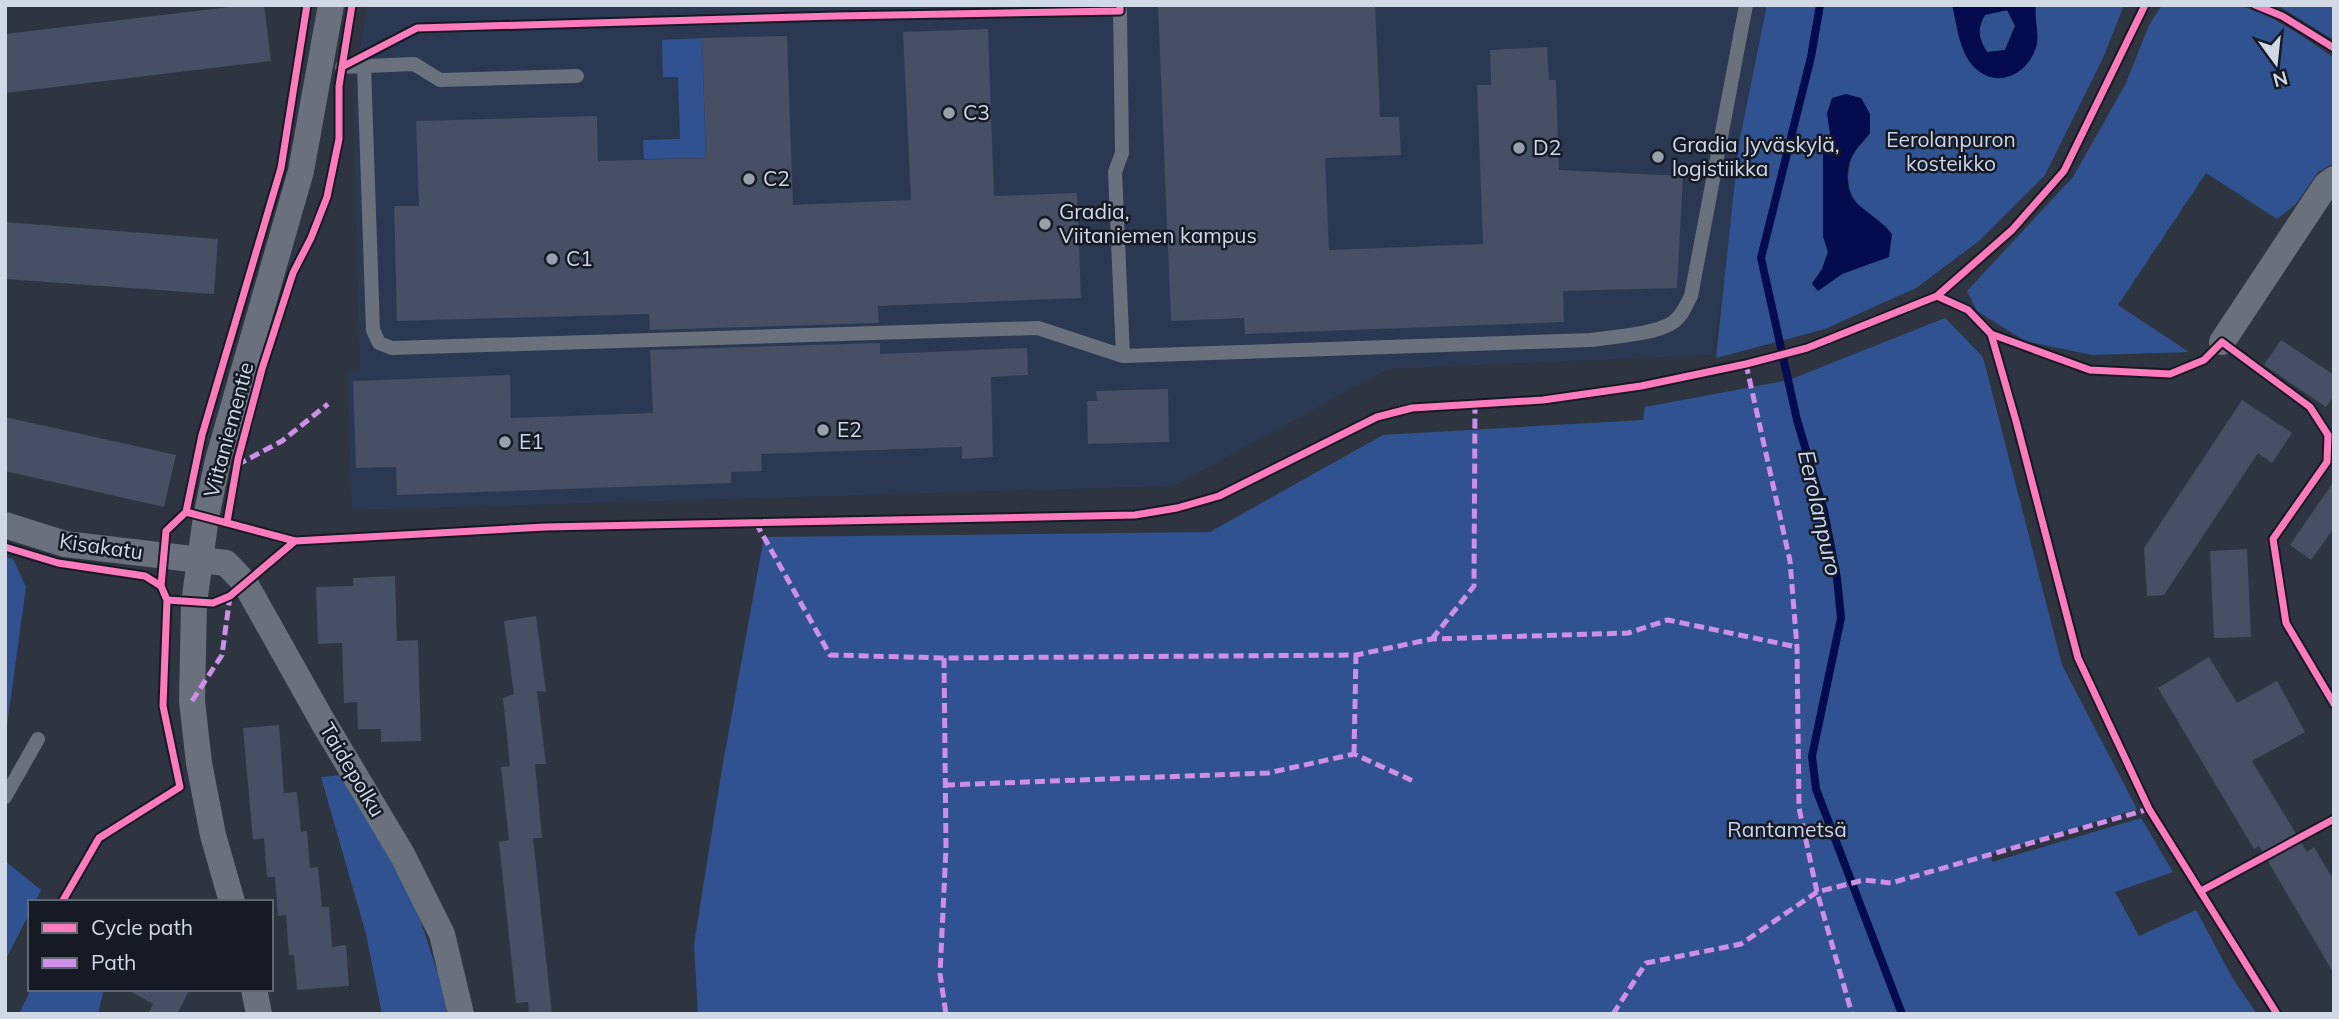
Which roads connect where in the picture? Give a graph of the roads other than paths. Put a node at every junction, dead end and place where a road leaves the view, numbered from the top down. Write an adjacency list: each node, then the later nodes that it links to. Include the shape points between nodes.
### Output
1 (331, 5): 11 (street, Viitaniementie, via 301,171 218,460)
2 (1746, 5): 9 (lane, via 1697,271 1691,296 1673,323 1591,340)
3 (1120, 11): 9 (lane, via 1122,153 1115,172)
4 (364, 66): 5 (lane); 6 (lane, via 414,64 440,80); 9 (lane, via 373,330 379,343 392,348 1038,328)
5 (342, 67)
6 (577, 76)
7 (2334, 179): 8 (street, via 2269,260)
8 (2222, 335)
9 (1123, 356)
10 (5, 525): 11 (street, Kisakatu, via 65,544)
11 (199, 559): 14 (street, Viitaniementie, via 192,701 201,775); 17 (street, Taidepolku, via 226,563 245,583 403,856 442,934)
12 (38, 739): 13 (lane)
13 (5, 797)
14 (231, 900)
15 (254, 991): 16 (street)
16 (259, 1014)
17 (461, 1014)

